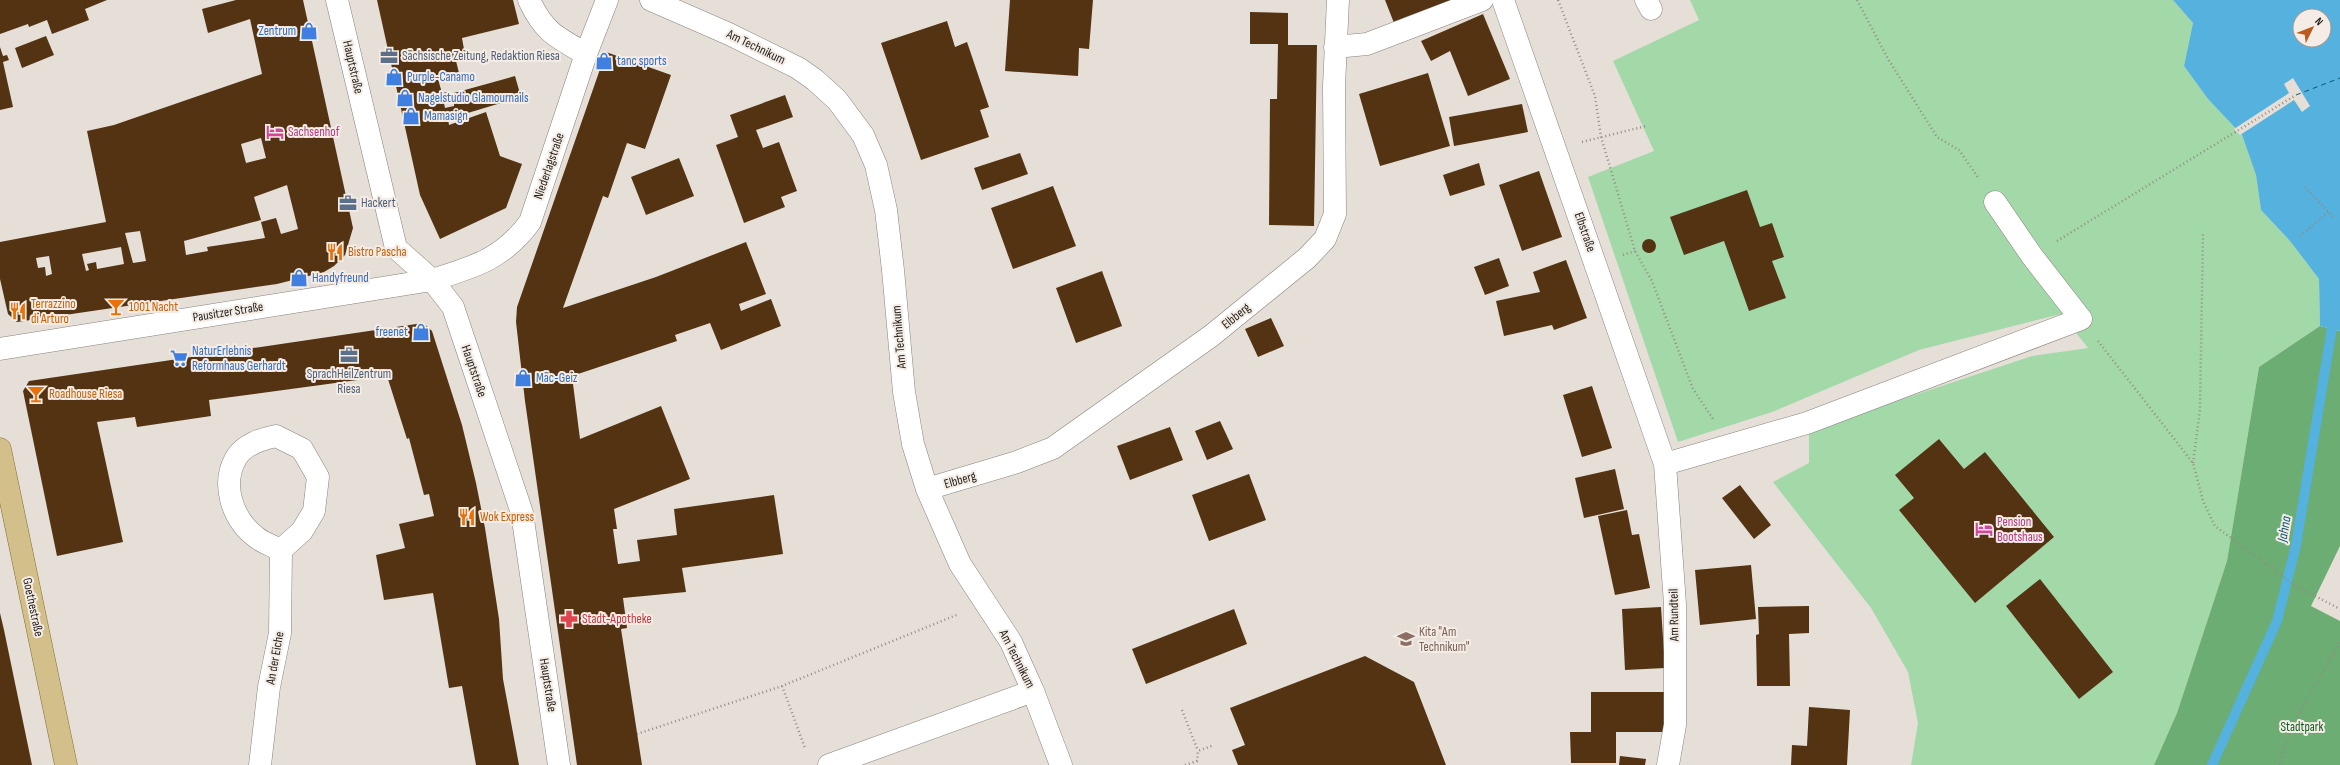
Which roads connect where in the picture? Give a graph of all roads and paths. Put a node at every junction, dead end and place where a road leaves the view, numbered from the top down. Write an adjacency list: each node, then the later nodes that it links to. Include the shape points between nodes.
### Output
1 (337, 0): 23 (street, Hauptstraße, via 396,248)
2 (529, 0): 11 (street, via 539,21 556,37)
3 (608, 0): 11 (street, Niederlagstraße)
4 (651, 0): 30 (street, Am Technikum, via 798,68 838,100 863,135 876,165 886,210 894,270 904,392 913,444)
5 (1338, 0): 10 (street, Elbberg)
6 (1482, 0): 10 (street, via 1367,44)
7 (1503, 0): 15 (street, Elbstraße)
8 (1558, 0): 14 (path, via 1595,96)
9 (1857, 0): 17 (path, via 1888,59 1937,137 1959,150)
10 (1335, 47): 30 (street, Elbberg, via 1334,214 1325,239 1307,258 1211,336 1053,448)
11 (586, 54): 23 (street, Niederlagstraße, via 530,222 518,238 489,260)
12 (2296, 95): 22 (path)
13 (1646, 126): 14 (path)
14 (1601, 137): 15 (path); 26 (path, via 1636,251 1652,281 1693,389)
15 (1556, 149): 29 (street, Elbstraße)
16 (2305, 186): 18 (path)
17 (1995, 202): 22 (street)
18 (2328, 212): 19 (path); 21 (path)
19 (2335, 219)
20 (2203, 233): 28 (path, via 2202,367 2200,410)
21 (2300, 236)
22 (2032, 256): 24 (street)
23 (432, 280): 25 (street, Pausitzer Straße); 44 (street, Hauptstraße, via 453,307 522,513)
24 (2081, 319): 26 (street, via 1807,423); 28 (path)
25 (0, 349)
26 (1730, 444): 29 (street)
27 (0, 449): 42 (main road, Goethestraße)
28 (2193, 463): 33 (path, via 2203,501 2215,526 2296,586)
29 (1665, 464): 48 (street, Am Rundteil, via 1675,604 1675,725)
30 (927, 490): 32 (street, Am Technikum, via 960,564)
31 (280, 550): 31 (street, via 302,530 314,511 318,477 302,449 276,436 256,441 236,456 228,478 231,503 240,521 256,537); 43 (street, An der Eiche, via 280,632 269,686)
32 (985, 602): 35 (path); 36 (street, Am Technikum, via 1011,642)
33 (2340, 609)
34 (2340, 642): 49 (path, via 2292,724)
35 (782, 686): 38 (path); 40 (path)
36 (1033, 690): 45 (street); 46 (street, Am Technikum)
37 (1182, 710): 41 (path)
38 (637, 734)
39 (1214, 745): 41 (path)
40 (807, 751)
41 (1198, 751): 47 (path, via 1197,761)
42 (66, 765)
43 (260, 765)
44 (559, 765)
45 (829, 765)
46 (1061, 765)
47 (1185, 765)
48 (1668, 765)
49 (2279, 765)

